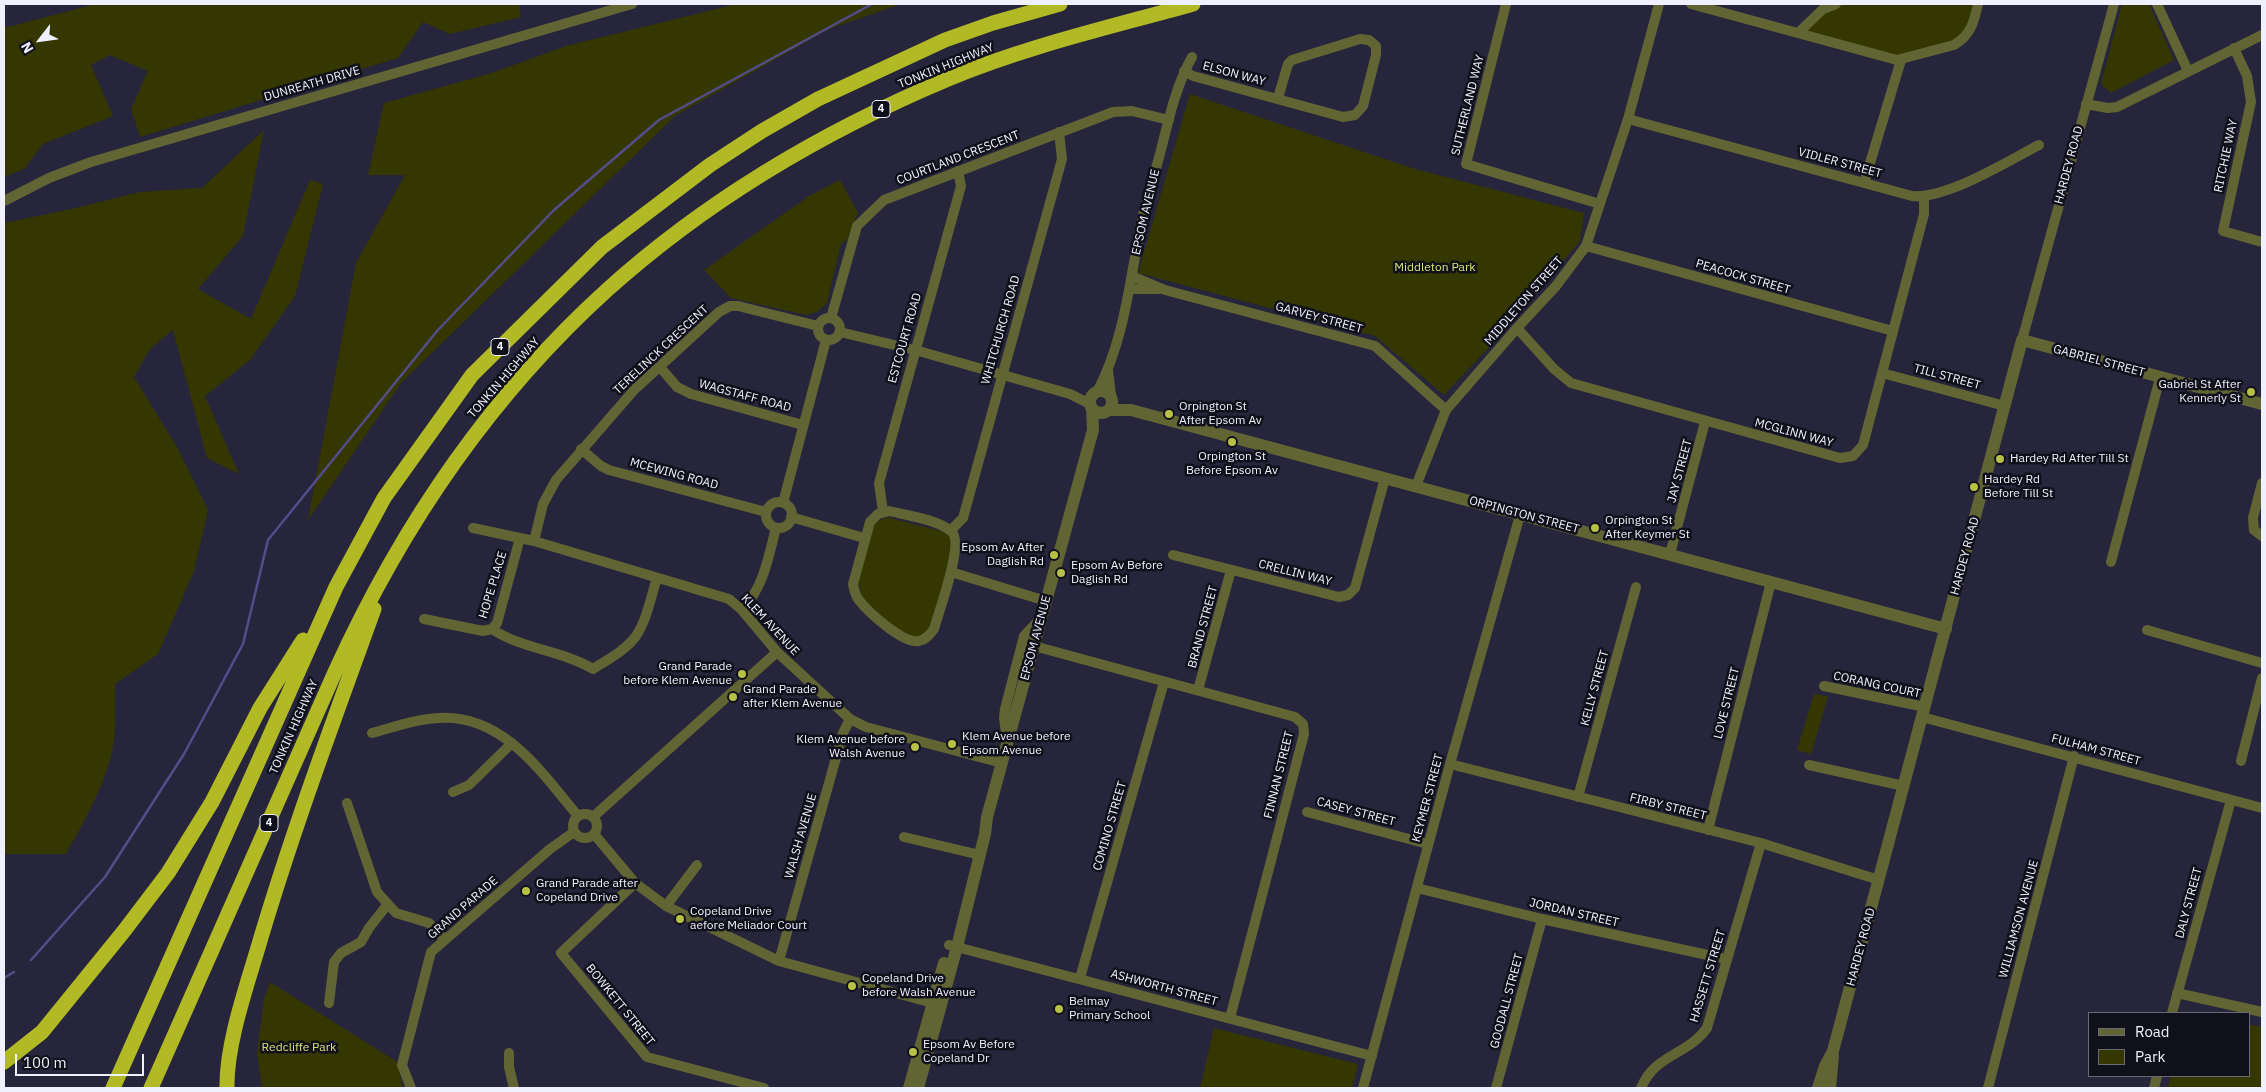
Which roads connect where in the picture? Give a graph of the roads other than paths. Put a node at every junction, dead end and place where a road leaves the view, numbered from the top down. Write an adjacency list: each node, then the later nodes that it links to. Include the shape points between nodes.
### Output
1 (632, 4): 27 (street, DUNREATH DRIVE, via 90,162)
2 (1060, 4): 79 (highway, TONKIN HIGHWAY / 4, via 945,40 818,99 710,165 616,235 472,375 384,498)
3 (1193, 4): 73 (highway, TONKIN HIGHWAY / 4, via 1036,48 950,78 868,114 798,152 724,199 607,290 537,362 457,459)
4 (1506, 4): 28 (street, SUTHERLAND WAY, via 1466,164)
5 (1659, 4): 20 (street, MIDDLETON STREET)
6 (1690, 4): 11 (street)
7 (1836, 4): 11 (street, via 1823,9)
8 (1978, 4): 15 (street, via 1972,26 1961,41)
9 (2114, 4): 19 (street, HARDEY ROAD)
10 (2157, 4): 17 (street)
11 (1798, 34): 15 (street)
12 (2262, 35): 13 (street)
13 (2234, 48): 17 (street); 29 (street, RITCHIE WAY, via 2248,76 2251,102 2223,231)
14 (1192, 57): 16 (street, EPSOM AVENUE)
15 (1901, 60): 25 (street)
16 (1184, 71): 18 (street, ELSON WAY); 21 (street, EPSOM AVENUE)
17 (2188, 72): 19 (street, via 2117,107)
18 (1278, 98): 18 (street, ELSON WAY, via 1343,117 1355,115 1363,106 1376,46 1369,40 1360,39 1292,60)
19 (2086, 104): 40 (street, HARDEY ROAD)
20 (1628, 119): 25 (street, VIDLER STREET); 28 (street, MIDDLETON STREET)
21 (1169, 120): 22 (street, COURTLAND CRESCENT, via 1121,110); 31 (street, EPSOM AVENUE, via 1142,220)
22 (1059, 132): 24 (street, COURTLAND CRESCENT); 45 (street, WHITCHURCH ROAD, via 1062,159)
23 (2039, 145): 26 (street, VIDLER STREET, via 1945,192)
24 (958, 171): 34 (street, COURTLAND CRESCENT, via 884,200 857,226); 41 (street, ESTCOURT ROAD, via 961,186)
25 (1864, 183): 26 (street, VIDLER STREET)
26 (1924, 197): 37 (street, MCGLINN WAY, via 1924,214)
27 (4, 201)
28 (1600, 204): 30 (street, MIDDLETON STREET)
29 (2262, 242)
30 (1586, 246): 36 (street, MIDDLETON STREET, via 1556,286); 37 (street, PEACOCK STREET)
31 (1132, 276): 32 (street, EPSOM AVENUE); 33 (street, GARVEY STREET)
32 (1130, 289): 33 (street, GARVEY STREET); 43 (street, EPSOM AVENUE)
33 (1165, 290): 51 (street, GARVEY STREET, via 1374,346)
34 (831, 318): 35 (street, via 822,320); 38 (street, via 838,322)
35 (818, 326): 39 (street, via 819,335); 42 (street, TERELINCK CRESCENT, via 730,306 719,312)
36 (1517, 328): 51 (street, MIDDLETON STREET); 52 (street, MCGLINN WAY, via 1571,383)
37 (1893, 331): 44 (street, MCGLINN WAY)
38 (840, 332): 39 (street, via 836,338); 41 (street)
39 (826, 340): 53 (street)
40 (2022, 340): 46 (street, GABRIEL STREET); 50 (street, HARDEY ROAD)
41 (915, 350): 45 (street); 61 (street, ESTCOURT ROAD, via 879,482)
42 (660, 368): 53 (street, WAGSTAFF ROAD, via 677,386 691,394); 55 (street, TERELINCK CRESCENT, via 634,390)
43 (1108, 370): 47 (street, EPSOM AVENUE); 48 (street, EPSOM AVENUE)
44 (1882, 373): 50 (street, TILL STREET); 52 (street, MCGLINN WAY, via 1863,445 1853,456 1840,458)
45 (1002, 376): 47 (street); 66 (street, WHITCHURCH ROAD, via 963,518)
46 (2160, 378): 49 (street, GABRIEL STREET); 74 (street)
47 (1093, 400): 48 (street, via 1104,391); 48 (street, via 1097,413); 54 (street, EPSOM AVENUE)
48 (1109, 404): 54 (street, EPSOM AVENUE); 56 (street, ORPINGTON STREET)
49 (2262, 404)
50 (2005, 406): 86 (street, HARDEY ROAD)
51 (1446, 410): 58 (street, MIDDLETON STREET)
52 (1705, 422): 71 (street, JAY STREET)
53 (803, 425): 59 (street)
54 (1092, 430): 81 (street, EPSOM AVENUE)
55 (581, 449): 60 (street, MCEWING ROAD, via 609,470); 70 (street, TERELINCK CRESCENT, via 556,480 543,504)
56 (1385, 478): 58 (street, ORPINGTON STREET); 75 (street, CRELLIN WAY, via 1355,588 1348,595 1339,597)
57 (2262, 483): 67 (street, via 2253,518 2254,530)
58 (1416, 486): 62 (street, ORPINGTON STREET)
59 (783, 503): 60 (street, via 770,505); 63 (street, via 789,508)
60 (766, 512): 65 (street, via 766,520)
61 (883, 512): 66 (street, via 889,511); 69 (street, via 872,518)
62 (1520, 515): 71 (street, ORPINGTON STREET); 103 (street, KEYMER STREET)
63 (791, 517): 65 (street, via 788,524); 69 (street)
64 (474, 528): 68 (street, KLEM AVENUE)
65 (776, 528): 82 (street, via 759,588)
66 (950, 530): 76 (street, via 957,544)
67 (2262, 536)
68 (520, 538): 70 (street, KLEM AVENUE); 85 (street, HOPE PLACE, via 498,623)
69 (864, 538): 76 (street, via 853,584 854,593 901,637 919,641 930,635)
70 (534, 541): 77 (street, KLEM AVENUE)
71 (1670, 554): 78 (street, ORPINGTON STREET)
72 (1173, 555): 75 (street, CRELLIN WAY)
73 (391, 560): 143 (highway, TONKIN HIGHWAY / 4, via 342,655); 144 (highway, via 270,906 241,1011)
74 (2111, 562)
75 (1231, 570): 94 (street, BRAND STREET)
76 (951, 572): 81 (street)
77 (657, 578): 82 (street, KLEM AVENUE, via 728,599); 85 (street, via 635,637 609,659 592,668 577,659 504,637)
78 (1771, 582): 86 (street, ORPINGTON STREET); 114 (street, LOVE STREET)
79 (336, 587): 141 (highway, via 260,708 212,802 168,873 42,1032); 142 (highway, TONKIN HIGHWAY / 4)
80 (1636, 587): 107 (street, KELLY STREET)
81 (1046, 601): 83 (street, EPSOM AVENUE)
82 (742, 610): 89 (street, KLEM AVENUE)
83 (1042, 618): 88 (street, EPSOM AVENUE); 99 (street, via 1024,636 1005,709)
84 (424, 619): 85 (street, HOPE PLACE, via 483,631)
85 (492, 628)
86 (1946, 629): 95 (street, HARDEY ROAD)
87 (2147, 630): 90 (street)
88 (1034, 646): 92 (street, FINNAN STREET); 99 (street, EPSOM AVENUE)
89 (777, 652): 96 (street, KLEM AVENUE); 113 (street)
90 (2262, 663)
91 (2262, 678): 101 (street)
92 (1164, 682): 94 (street, FINNAN STREET); 132 (street, COMINO STREET)
93 (1824, 686): 95 (street, CORANG COURT)
94 (1198, 690): 138 (street, FINNAN STREET, via 1295,717 1304,729)
95 (1923, 712): 100 (street, FULHAM STREET); 105 (street, HARDEY ROAD)
96 (850, 719): 102 (street, KLEM AVENUE, via 866,727); 131 (street, WALSH AVENUE, via 842,733)
97 (372, 733): 98 (street, via 441,718 468,721 492,730)
98 (512, 743): 106 (street, via 469,785); 112 (street, via 531,760)
99 (1007, 743): 102 (street, EPSOM AVENUE)
100 (2074, 756): 108 (street, FULHAM STREET); 154 (street, WILLIAMSON AVENUE)
101 (2241, 761)
102 (1002, 763): 120 (street, EPSOM AVENUE, via 987,817 980,829)
103 (1450, 764): 107 (street, FIRBY STREET); 118 (street, KEYMER STREET)
104 (1809, 764): 105 (street)
105 (1904, 786): 122 (street, HARDEY ROAD)
106 (453, 792)
107 (1578, 797): 114 (street, FIRBY STREET)
108 (2231, 800): 110 (street, FULHAM STREET); 133 (street, DALY STREET)
109 (348, 803): 125 (street, via 377,892)
110 (2262, 808)
111 (1307, 812): 118 (street, CASEY STREET)
112 (578, 816): 113 (street); 115 (street, via 573,821)
113 (593, 817): 116 (street, via 597,824)
114 (1708, 830): 119 (street, FIRBY STREET)
115 (574, 832): 116 (street, via 583,838); 128 (street, GRAND PARADE, via 550,848)
116 (594, 834): 123 (street)
117 (904, 837): 120 (street)
118 (1428, 844): 124 (street, KEYMER STREET)
119 (1761, 844): 122 (street, FIRBY STREET); 130 (street, HASSETT STREET)
120 (976, 854): 129 (street, EPSOM AVENUE)
121 (697, 865): 126 (street)
122 (1879, 880): 153 (street, HARDEY ROAD, via 1833,1050 1825,1066)
123 (635, 883): 126 (street); 147 (street, BOWKETT STREET, via 562,953 647,1057)
124 (1417, 888): 127 (street, JORDAN STREET); 140 (street, KEYMER STREET)
125 (387, 905): 128 (street, via 396,913 429,923); 134 (street, via 361,942 341,953 334,962)
126 (666, 906): 131 (street)
127 (1542, 920): 130 (street, JORDAN STREET); 151 (street, GOODALL STREET)
128 (445, 940): 145 (street, GRAND PARADE, via 432,952 402,1065)
129 (953, 946): 132 (street, ASHWORTH STREET); 135 (street, EPSOM AVENUE)
130 (1726, 959): 152 (street, HASSETT STREET, via 1707,1028 1700,1037 1661,1061 1646,1075)
131 (779, 961): 135 (street)
132 (1080, 978): 138 (street, ASHWORTH STREET)
133 (2177, 993): 136 (street, DALY STREET); 137 (street)
134 (329, 1002)
135 (937, 1004): 148 (street, EPSOM AVENUE); 149 (street, EPSOM AVENUE)
136 (2172, 1012)
137 (2262, 1012)
138 (1230, 1018): 140 (street, ASHWORTH STREET)
139 (509, 1053): 146 (street)
140 (1372, 1056): 150 (street, KEYMER STREET)
141 (4, 1062)
142 (113, 1088)
143 (152, 1088)
144 (227, 1088)
145 (411, 1088)
146 (514, 1088)
147 (764, 1088)
148 (909, 1088)
149 (918, 1088)
150 (1363, 1088)
151 (1496, 1088)
152 (1641, 1088)
153 (1823, 1088)
154 (1988, 1088)

